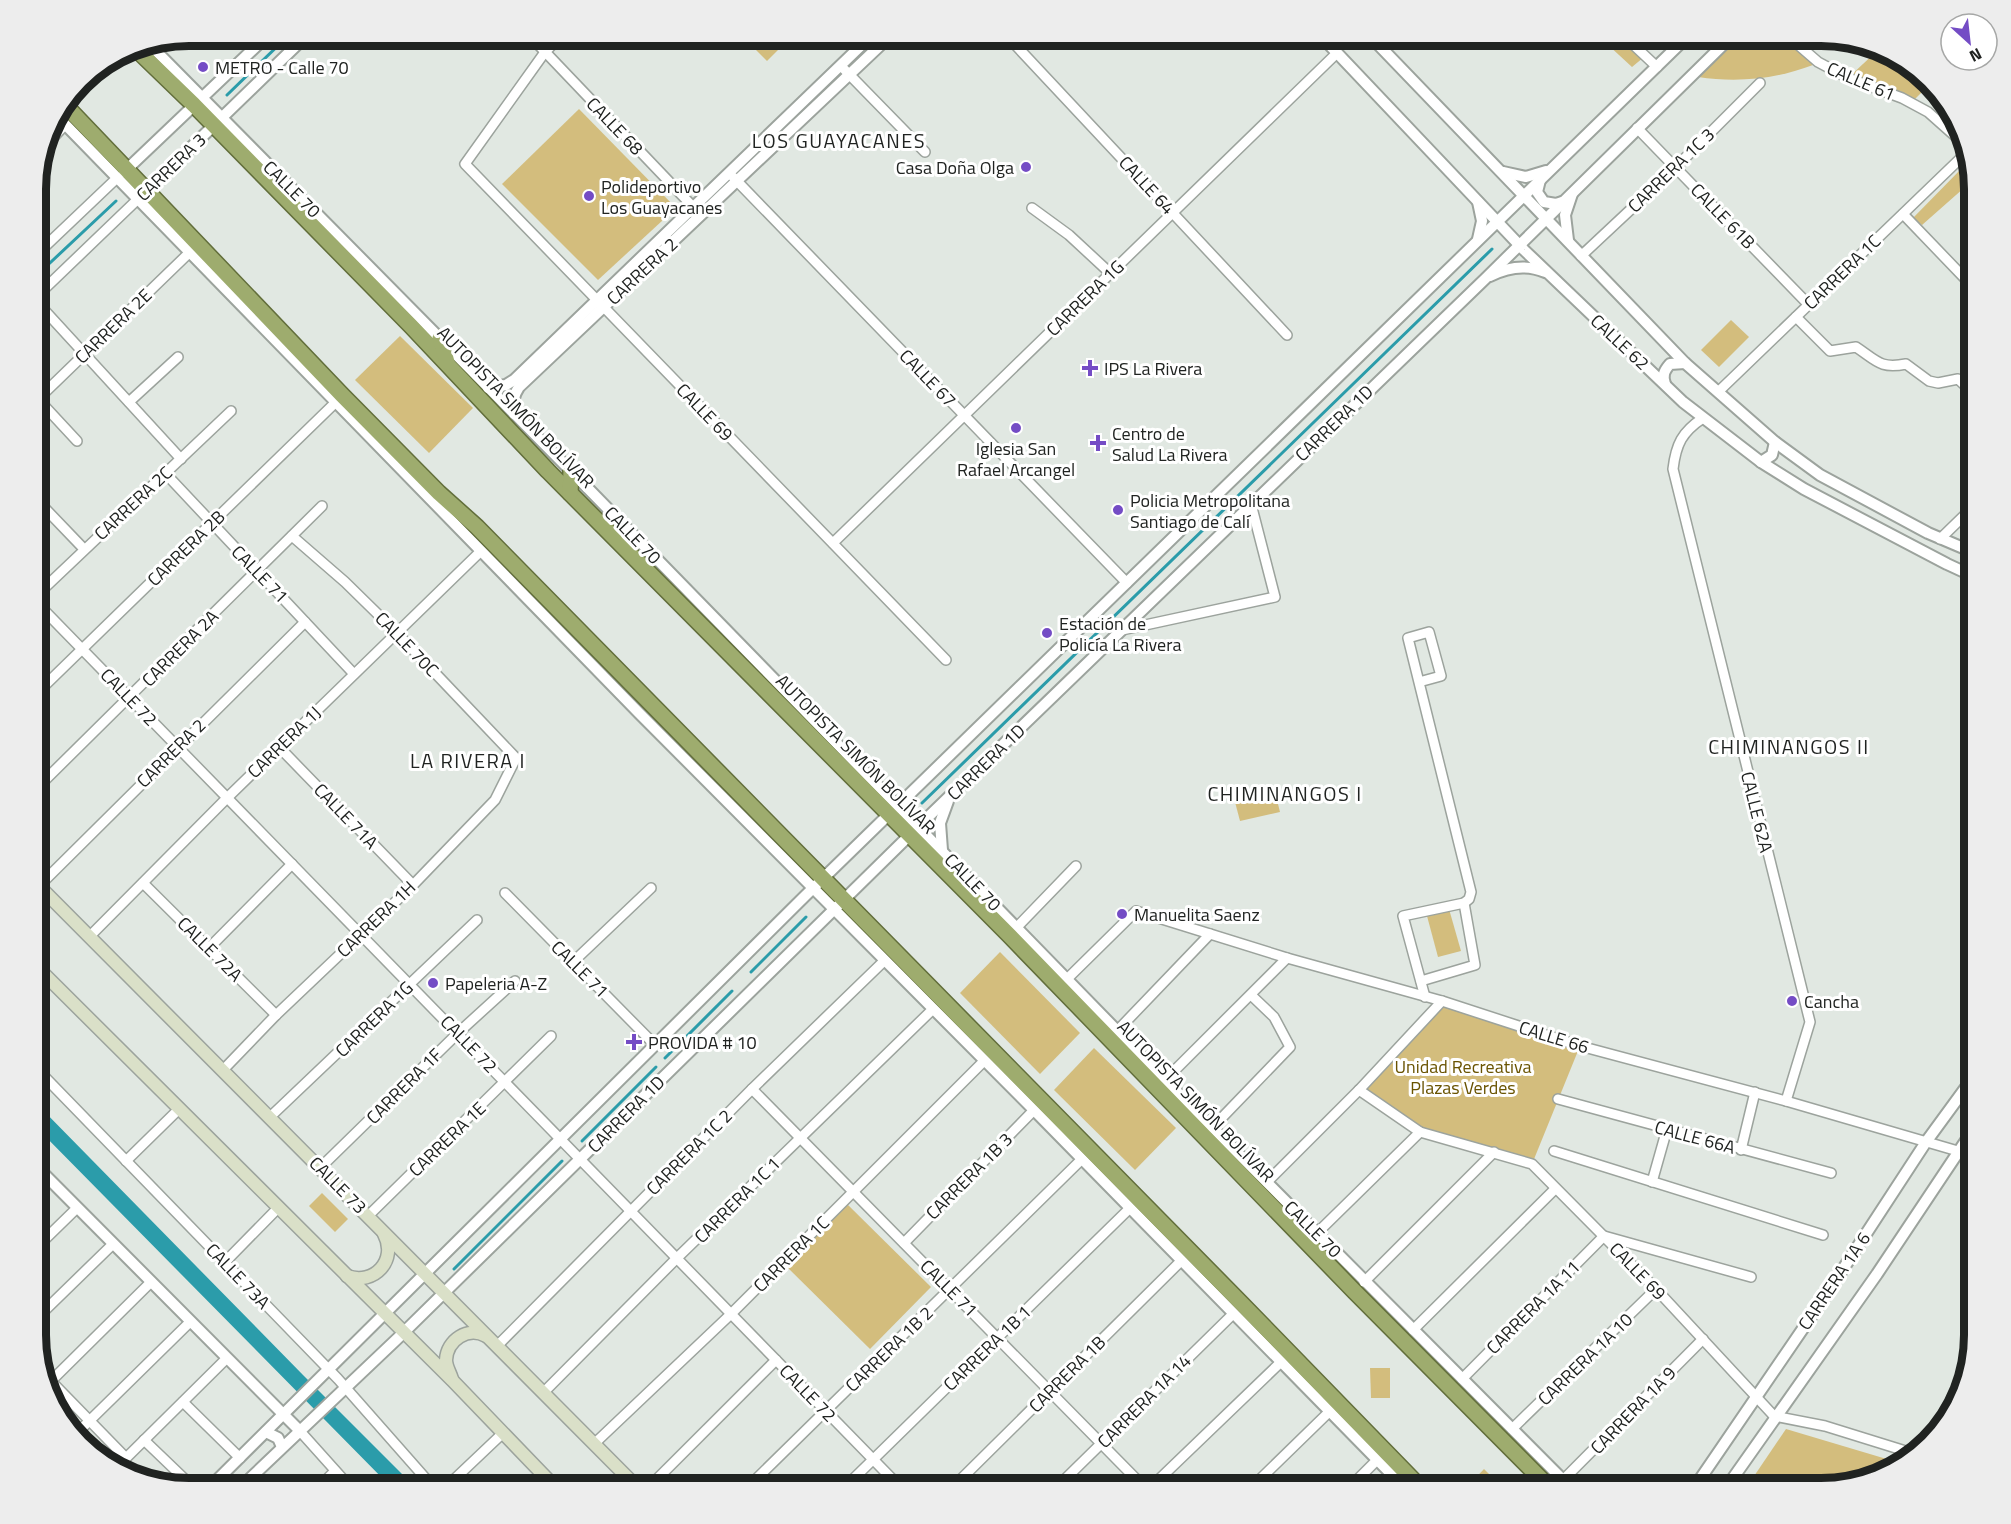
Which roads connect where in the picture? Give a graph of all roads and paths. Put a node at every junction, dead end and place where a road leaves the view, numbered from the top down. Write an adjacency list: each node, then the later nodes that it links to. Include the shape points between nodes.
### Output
1 (1017, 46): 44 (street, CALLE 64)
2 (1331, 46): 16 (street, CALLE 62)
3 (1380, 46): 33 (street, CALLE 62)
4 (1634, 46): 19 (street)
5 (1678, 46): 19 (street, CARRERA 1D)
6 (1722, 46): 26 (street, CARRERA 1D)
7 (1800, 46): 28 (street, CALLE 61, via 1818,62 1848,78 1928,112)
8 (255, 47): 22 (street, CARRERA 3)
9 (295, 47): 24 (street, CARRERA 3)
10 (540, 47): 15 (street, CALLE 68)
11 (550, 47): 15 (street)
12 (860, 47): 18 (street, CARRERA 2)
13 (879, 47): 20 (street, CARRERA 2)
14 (155, 51): 22 (street)
15 (545, 52): 43 (street, CALLE 68); 59 (street, CALLE 69, via 465,164)
16 (1337, 53): 40 (street, CALLE 62); 44 (street, CARRERA 1G)
17 (143, 54): 22 (highway, AUTOPISTA SIMÓN BOLÍVAR)
18 (841, 66): 20 (street); 35 (street, CARRERA 2)
19 (1656, 67): 32 (street, CARRERA 1D)
20 (849, 75): 29 (street); 35 (street, CARRERA 2)
21 (1760, 84): 31 (street, CARRERA 1C 3)
22 (198, 101): 24 (highway, AUTOPISTA SIMÓN BOLÍVAR); 34 (street, CARRERA 3)
23 (70, 111): 34 (highway)
24 (217, 122): 38 (street, CARRERA 3); 63 (highway, AUTOPISTA SIMÓN BOLÍVAR); 65 (street, CALLE 70)
25 (65, 125): 27 (street); 34 (street)
26 (1637, 128): 31 (street, CALLE 61B); 37 (street, CARRERA 1D)
27 (59, 131)
28 (1953, 134)
29 (925, 152)
30 (1961, 158): 45 (street, CARRERA 1C)
31 (1675, 168): 53 (street, CARRERA 1C 3); 60 (street, CALLE 61B)
32 (1551, 169): 33 (street, via 1526,177); 36 (street, CARRERA 1D)
33 (1500, 171): 39 (street, CALLE 62)
34 (122, 174): 38 (highway); 51 (street, CARRERA 3)
35 (734, 177): 43 (street, CARRERA 2); 80 (street, CALLE 67)
36 (1540, 180): 39 (street, CARRERA 1D); 41 (street, via 1537,192 1544,202)
37 (1575, 189): 41 (street, CARRERA 1D); 49 (street, via 1565,215)
38 (142, 195): 52 (street); 58 (street, CARRERA 3); 96 (highway)
39 (1524, 196): 46 (street, CALLE 62); 47 (street, CARRERA 1D)
40 (1478, 202): 47 (street, CALLE 62); 48 (street, via 1482,221)
41 (1562, 202): 46 (street, CARRERA 1D)
42 (1032, 208): 54 (street)
43 (697, 211): 59 (street, CARRERA 2)
44 (1173, 213): 54 (street, CARRERA 1G); 64 (street, CALLE 64)
45 (1903, 214): 56 (street); 60 (street, CARRERA 1C)
46 (1545, 218): 49 (street, CALLE 62); 50 (street, CARRERA 1D)
47 (1497, 222): 48 (street, CARRERA 1D); 50 (street, CALLE 62)
48 (1478, 240): 105 (street, CARRERA 1D)
49 (1569, 242): 53 (street, CALLE 62)
50 (1519, 244): 55 (street, CALLE 62); 57 (street, CARRERA 1D)
51 (47, 245)
52 (190, 252): 66 (street, CARRERA 2E); 76 (street)
53 (1581, 255): 68 (street, CALLE 62)
54 (1110, 273): 80 (street, CARRERA 1G)
55 (1548, 273): 57 (street, via 1520,267); 70 (street, CALLE 62)
56 (1964, 278)
57 (1485, 279): 91 (street, CARRERA 1D)
58 (47, 288)
59 (600, 304): 72 (street, CARRERA 2, via 514,380); 79 (street, CARRERA 2, via 519,387 512,404); 99 (street, CALLE 69)
60 (1809, 305): 62 (street, CARRERA 1C)
61 (47, 311): 66 (street)
62 (1796, 317): 71 (street, via 1830,351 1856,347 1889,367 1906,364 1929,381 1958,379); 74 (street, CARRERA 1C)
63 (411, 327): 65 (highway); 69 (highway, AUTOPISTA SIMÓN BOLÍVAR)
64 (1287, 335)
65 (437, 336): 69 (highway); 72 (street, CALLE 70)
66 (85, 354): 73 (street, CARRERA 2E); 75 (street)
67 (178, 357): 75 (street)
68 (1685, 363): 70 (street, via 1670,364 1665,369); 74 (street, CALLE 62)
69 (448, 365): 87 (highway, AUTOPISTA SIMÓN BOLÍVAR)
70 (1665, 384): 81 (street, CALLE 62)
71 (1964, 385)
72 (488, 388): 79 (street, CALLE 70)
73 (47, 390)
74 (1718, 392): 83 (street, CALLE 62)
75 (129, 402): 84 (street)
76 (336, 402): 90 (street); 95 (street, CARRERA 2B)
77 (47, 410): 82 (street)
78 (231, 411): 84 (street, CARRERA 2C)
79 (513, 414): 86 (street, CALLE 70)
80 (964, 415): 99 (street, CARRERA 1G); 105 (street, CALLE 67)
81 (1703, 418): 85 (street, CALLE 62); 174 (street, CALLE 62A, via 1685,433 1675,451 1673,469 1810,1022)
82 (77, 441)
83 (1775, 442): 85 (street, via 1772,455); 98 (street, CALLE 62, via 1820,475)
84 (181, 459): 88 (street, CARRERA 2C)
85 (1761, 462): 104 (street, CALLE 62)
86 (569, 469): 87 (highway); 89 (highway); 122 (street, CALLE 70)
87 (548, 471): 89 (highway, AUTOPISTA SIMÓN BOLÍVAR)
88 (166, 474): 95 (street, CALLE 71); 100 (street, CARRERA 2C)
89 (570, 493): 122 (highway, AUTOPISTA SIMÓN BOLÍVAR)
90 (430, 499): 96 (highway); 102 (street)
91 (1251, 504): 107 (street, CARRERA 1D); 110 (street, via 1275,597)
92 (322, 506): 97 (street, CARRERA 2A)
93 (47, 510): 100 (street)
94 (1964, 516): 98 (street)
95 (211, 524): 103 (street, CALLE 71); 113 (street, CARRERA 2B)
96 (477, 527): 127 (highway)
97 (292, 536): 103 (street, CARRERA 2A); 112 (street, CALLE 70C)
98 (1940, 539): 101 (street, CALLE 62)
99 (833, 543): 114 (street, CALLE 69)
100 (84, 549): 106 (street, CARRERA 2C)
101 (1964, 549)
102 (481, 551): 112 (street, CARRERA 1J); 127 (street)
103 (257, 571): 109 (street, CALLE 71); 118 (street, CARRERA 2A)
104 (1964, 572)
105 (1127, 583): 126 (street, CARRERA 1D)
106 (47, 585)
107 (1147, 605): 110 (street); 111 (street, CARRERA 1D)
108 (47, 613): 113 (street, CALLE 72)
109 (305, 622): 115 (street, CALLE 71); 119 (street, CARRERA 2)
110 (1151, 623): 111 (street)
111 (1122, 630): 124 (street, CARRERA 1D)
112 (397, 633): 115 (street, CARRERA 1J); 121 (street, CALLE 70C)
113 (82, 649): 117 (street, CARRERA 2B); 118 (street, CALLE 72)
114 (946, 660)
115 (354, 674): 120 (street, CARRERA 1J)
116 (1419, 682): 116 (street, via 1408,638 1429,633 1441,676); 139 (street, via 1472,892)
117 (47, 683)
118 (130, 698): 119 (street, CALLE 72); 123 (street, CARRERA 2A)
119 (177, 747): 125 (street, CALLE 72); 132 (street, CARRERA 2)
120 (279, 747): 125 (street, CARRERA 1J); 135 (street, CALLE 71A)
121 (516, 758): 135 (street, CARRERA 1H, via 495,800)
122 (862, 777): 126 (highway, AUTOPISTA SIMÓN BOLÍVAR)
123 (47, 778)
124 (955, 791): 128 (street, CARRERA 1D); 129 (street, via 940,823)
125 (227, 798): 130 (street, CALLE 72); 133 (street, CARRERA 1J)
126 (893, 810): 128 (highway, AUTOPISTA SIMÓN BOLÍVAR); 134 (street, CARRERA 1D)
127 (757, 823): 134 (highway)
128 (914, 831): 129 (street, CALLE 70); 140 (street, CARRERA 1D); 153 (highway, AUTOPISTA SIMÓN BOLÍVAR)
129 (942, 850): 142 (street, CALLE 70)
130 (292, 864): 143 (street, CALLE 72); 146 (street)
131 (1076, 866): 142 (street)
132 (47, 876)
133 (143, 883): 145 (street, CARRERA 1J); 146 (street, CALLE 72A)
134 (818, 884): 140 (highway); 163 (street, CARRERA 1D)
135 (413, 885): 143 (street, CARRERA 1H)
136 (651, 888): 149 (street)
137 (505, 893): 149 (street, CALLE 71)
138 (47, 894): 145 (main road, CALLE 73)
139 (1464, 903): 152 (street, via 1475,965); 152 (street, via 1403,916)
140 (839, 905): 148 (street); 164 (highway); 190 (street, CARRERA 1D)
141 (477, 920): 154 (street, CARRERA 1G)
142 (1017, 927): 153 (street, CALLE 70)
143 (361, 933): 154 (street, CALLE 72); 159 (street, CARRERA 1H)
144 (1210, 934): 147 (street, CALLE 66); 153 (street, CALLE 66, via 1136,911); 160 (street)
145 (90, 936): 165 (main road, CALLE 73)
146 (209, 948): 159 (street, CALLE 72A)
147 (1287, 958): 155 (street); 156 (street, CALLE 66)
148 (884, 961): 158 (street); 169 (street, CARRERA 1C 2)
149 (573, 962): 163 (street, CALLE 71)
150 (47, 977): 175 (main road)
151 (515, 981): 161 (street, CARRERA 1F)
152 (1422, 981): 156 (street)
153 (1063, 983): 160 (street, CALLE 70); 241 (highway, AUTOPISTA SIMÓN BOLÍVAR)
154 (411, 984): 161 (street, CALLE 72); 177 (street, CARRERA 1G)
155 (1251, 994): 167 (street); 178 (street, via 1274,1017 1290,1047)
156 (1425, 997): 157 (street, CALLE 66)
157 (1442, 1001): 170 (street); 172 (street, CALLE 66, via 1580,1046)
158 (933, 1009): 164 (street); 181 (street, CARRERA 1C 1)
159 (276, 1015): 165 (street, CARRERA 1H)
160 (1117, 1031): 167 (street, CALLE 70)
161 (458, 1032): 168 (street, CALLE 72); 193 (street, CARRERA 1F)
162 (551, 1036): 168 (street, CARRERA 1E)
163 (655, 1045): 182 (street, CARRERA 1D)
164 (989, 1057): 176 (street); 199 (street, CARRERA 1C); 263 (highway)
165 (223, 1070): 177 (main road, CALLE 73)
166 (47, 1079): 192 (street, CALLE 73A)
167 (1165, 1080): 178 (street, CALLE 70)
168 (506, 1082): 182 (street, CALLE 72); 204 (street, CARRERA 1E)
169 (752, 1089): 181 (street, CALLE 71); 203 (street, CARRERA 1C 2)
170 (1359, 1090): 180 (street, CALLE 69); 196 (street)
171 (1964, 1090): 183 (street, CARRERA 1A 6)
172 (1755, 1092): 174 (street, CALLE 66); 185 (street)
173 (1558, 1099): 179 (street, CALLE 66A)
174 (1786, 1101): 183 (street, CALLE 66)
175 (179, 1109): 192 (street); 201 (main road)
176 (1034, 1110): 191 (street); 211 (street, CARRERA 1B 3)
177 (270, 1118): 193 (main road, CALLE 73)
178 (1212, 1128): 196 (street, CALLE 70)
179 (1667, 1129): 185 (street, CALLE 66A); 197 (street)
180 (1420, 1132): 188 (street, CALLE 69); 206 (street)
181 (800, 1137): 199 (street, CALLE 71); 214 (street, CARRERA 1C 1)
182 (561, 1139): 190 (street, CALLE 72); 217 (street, CARRERA 1D)
183 (1926, 1142): 187 (street, CALLE 66); 246 (street, CARRERA 1A 6)
184 (1964, 1142): 187 (street, CARRERA 1A 6)
185 (1741, 1150): 194 (street, CALLE 66A)
186 (1554, 1151): 197 (street)
187 (1957, 1151): 189 (street, CALLE 66); 251 (street, CARRERA 1A 6, via 1876,1274)
188 (1494, 1152): 198 (street, CALLE 69, via 1532,1164); 221 (street)
189 (1964, 1153)
190 (580, 1159): 203 (street, CALLE 72); 224 (street, CARRERA 1D)
191 (1082, 1159): 202 (street); 222 (street, CARRERA 1B 2)
192 (126, 1161): 216 (street, CALLE 73A)
193 (320, 1168): 204 (main road, CALLE 73)
194 (1832, 1173)
195 (47, 1180): 200 (street)
196 (1267, 1182): 206 (street, CALLE 70)
197 (1652, 1182): 207 (street)
198 (1556, 1189): 208 (street, CALLE 69); 230 (street)
199 (854, 1193): 211 (street, CALLE 71); 227 (street, CARRERA 1C)
200 (77, 1208): 209 (street); 212 (street)
201 (278, 1208): 216 (street); 218 (main road)
202 (1130, 1209): 215 (street); 232 (street, CARRERA 1B 1)
203 (631, 1211): 214 (street, CALLE 72); 234 (street, CARRERA 1C 2)
204 (368, 1216): 205 (main road, CALLE 73)
205 (383, 1232): 217 (main road, CALLE 73); 218 (main road, via 389,1250 379,1271 361,1279)
206 (1316, 1233): 221 (street, CALLE 70)
207 (1823, 1235)
208 (1604, 1236): 210 (street); 213 (street, CALLE 69); 241 (street, CARRERA 1A 11)
209 (47, 1237)
210 (1629, 1242): 213 (street); 219 (street)
211 (904, 1243): 222 (street, CALLE 71)
212 (113, 1244): 220 (street); 225 (street)
213 (1622, 1255): 223 (street, CALLE 69)
214 (677, 1258): 227 (street, CALLE 72); 245 (street, CARRERA 1C 1)
215 (1181, 1260): 228 (street); 244 (street, CARRERA 1B)
216 (225, 1262): 238 (street, CALLE 73A)
217 (425, 1273): 224 (main road, CALLE 73); 226 (street, CARRERA 1D)
218 (343, 1274): 226 (main road)
219 (1751, 1277)
220 (151, 1282): 229 (street); 239 (street)
221 (1364, 1282): 230 (street, CALLE 70)
222 (950, 1289): 232 (street, CALLE 71); 248 (street, CARRERA 1B 2)
223 (1656, 1289): 233 (street, CALLE 69); 254 (street, CARRERA 1A 10)
224 (444, 1292): 231 (street, CARRERA 1D); 234 (main road, CALLE 73)
225 (47, 1308)
226 (385, 1313): 231 (main road); 238 (street, CARRERA 1D)
227 (731, 1314): 236 (street, CALLE 72); 259 (street, CARRERA 1C)
228 (1233, 1314): 237 (street); 260 (street, CARRERA 1A 14)
229 (190, 1322): 235 (street); 252 (street)
230 (1413, 1330): 241 (street, CALLE 70)
231 (404, 1332): 240 (main road); 242 (street, CARRERA 1D)
232 (998, 1338): 244 (street, CALLE 71); 266 (street, CARRERA 1B 1)
233 (1703, 1339): 246 (street, CALLE 69); 292 (street, CARRERA 1A 9)
234 (494, 1343): 240 (main road, via 473,1332 454,1341 446,1360); 245 (main road, CALLE 73)
235 (226, 1359): 247 (street); 250 (street)
236 (776, 1359): 248 (street, CALLE 72); 278 (street)
237 (1281, 1362): 249 (street); 285 (street)
238 (329, 1369): 242 (street, CALLE 73A); 250 (street, CARRERA 1D)
239 (53, 1376)
240 (453, 1381): 257 (main road)
241 (1457, 1384): 254 (street, CALLE 70); 290 (highway, AUTOPISTA SIMÓN BOLÍVAR)
242 (346, 1387): 255 (street, CARRERA 1D); 274 (street, CALLE 73A)
243 (57, 1389): 252 (street)
244 (1050, 1391): 260 (street, CALLE 71); 282 (street, CARRERA 1B)
245 (543, 1393): 259 (main road, CALLE 73)
246 (1757, 1398): 251 (street, CALLE 69); 293 (street, CARRERA 1A 6)
247 (183, 1402): 258 (street); 265 (street)
248 (826, 1411): 266 (street, CALLE 72); 279 (street, CARRERA 1B 2)
249 (1330, 1411): 263 (street); 286 (street)
250 (283, 1415): 255 (street); 256 (street, CARRERA 1D)
251 (1774, 1416): 262 (street, via 1827,1424); 294 (street, CARRERA 1A 6)
252 (90, 1421): 253 (street); 264 (street)
253 (82, 1429)
254 (1512, 1429): 291 (street, CALLE 70)
255 (299, 1430): 261 (street, CARRERA 1D); 268 (street)
256 (266, 1432): 261 (street, via 276,1436); 265 (street, CARRERA 1D)
257 (503, 1433): 275 (street); 276 (main road)
258 (144, 1440): 264 (street); 269 (street)
259 (594, 1443): 277 (main road, CALLE 73)
260 (1101, 1443): 283 (street, CARRERA 1A 14); 284 (street, CALLE 71)
261 (282, 1447): 271 (street, CARRERA 1D)
262 (1904, 1451)
263 (1381, 1456): 287 (street); 288 (street); 289 (highway)
264 (126, 1458): 267 (street)
265 (240, 1458): 270 (street, CARRERA 1D)
266 (873, 1460): 280 (street, CARRERA 1B 1); 281 (street, CALLE 72)
267 (123, 1461)
268 (335, 1471): 272 (street); 273 (street)
269 (183, 1477)
270 (219, 1478)
271 (250, 1478)
272 (328, 1478)
273 (342, 1478)
274 (425, 1478)
275 (456, 1478)
276 (546, 1478)
277 (628, 1478)
278 (658, 1478)
279 (757, 1478)
280 (854, 1478)
281 (891, 1478)
282 (962, 1478)
283 (1066, 1478)
284 (1135, 1478)
285 (1160, 1478)
286 (1261, 1478)
287 (1359, 1478)
288 (1398, 1478)
289 (1408, 1478)
290 (1554, 1478)
291 (1555, 1478)
292 (1568, 1478)
293 (1701, 1478)
294 (1733, 1478)

